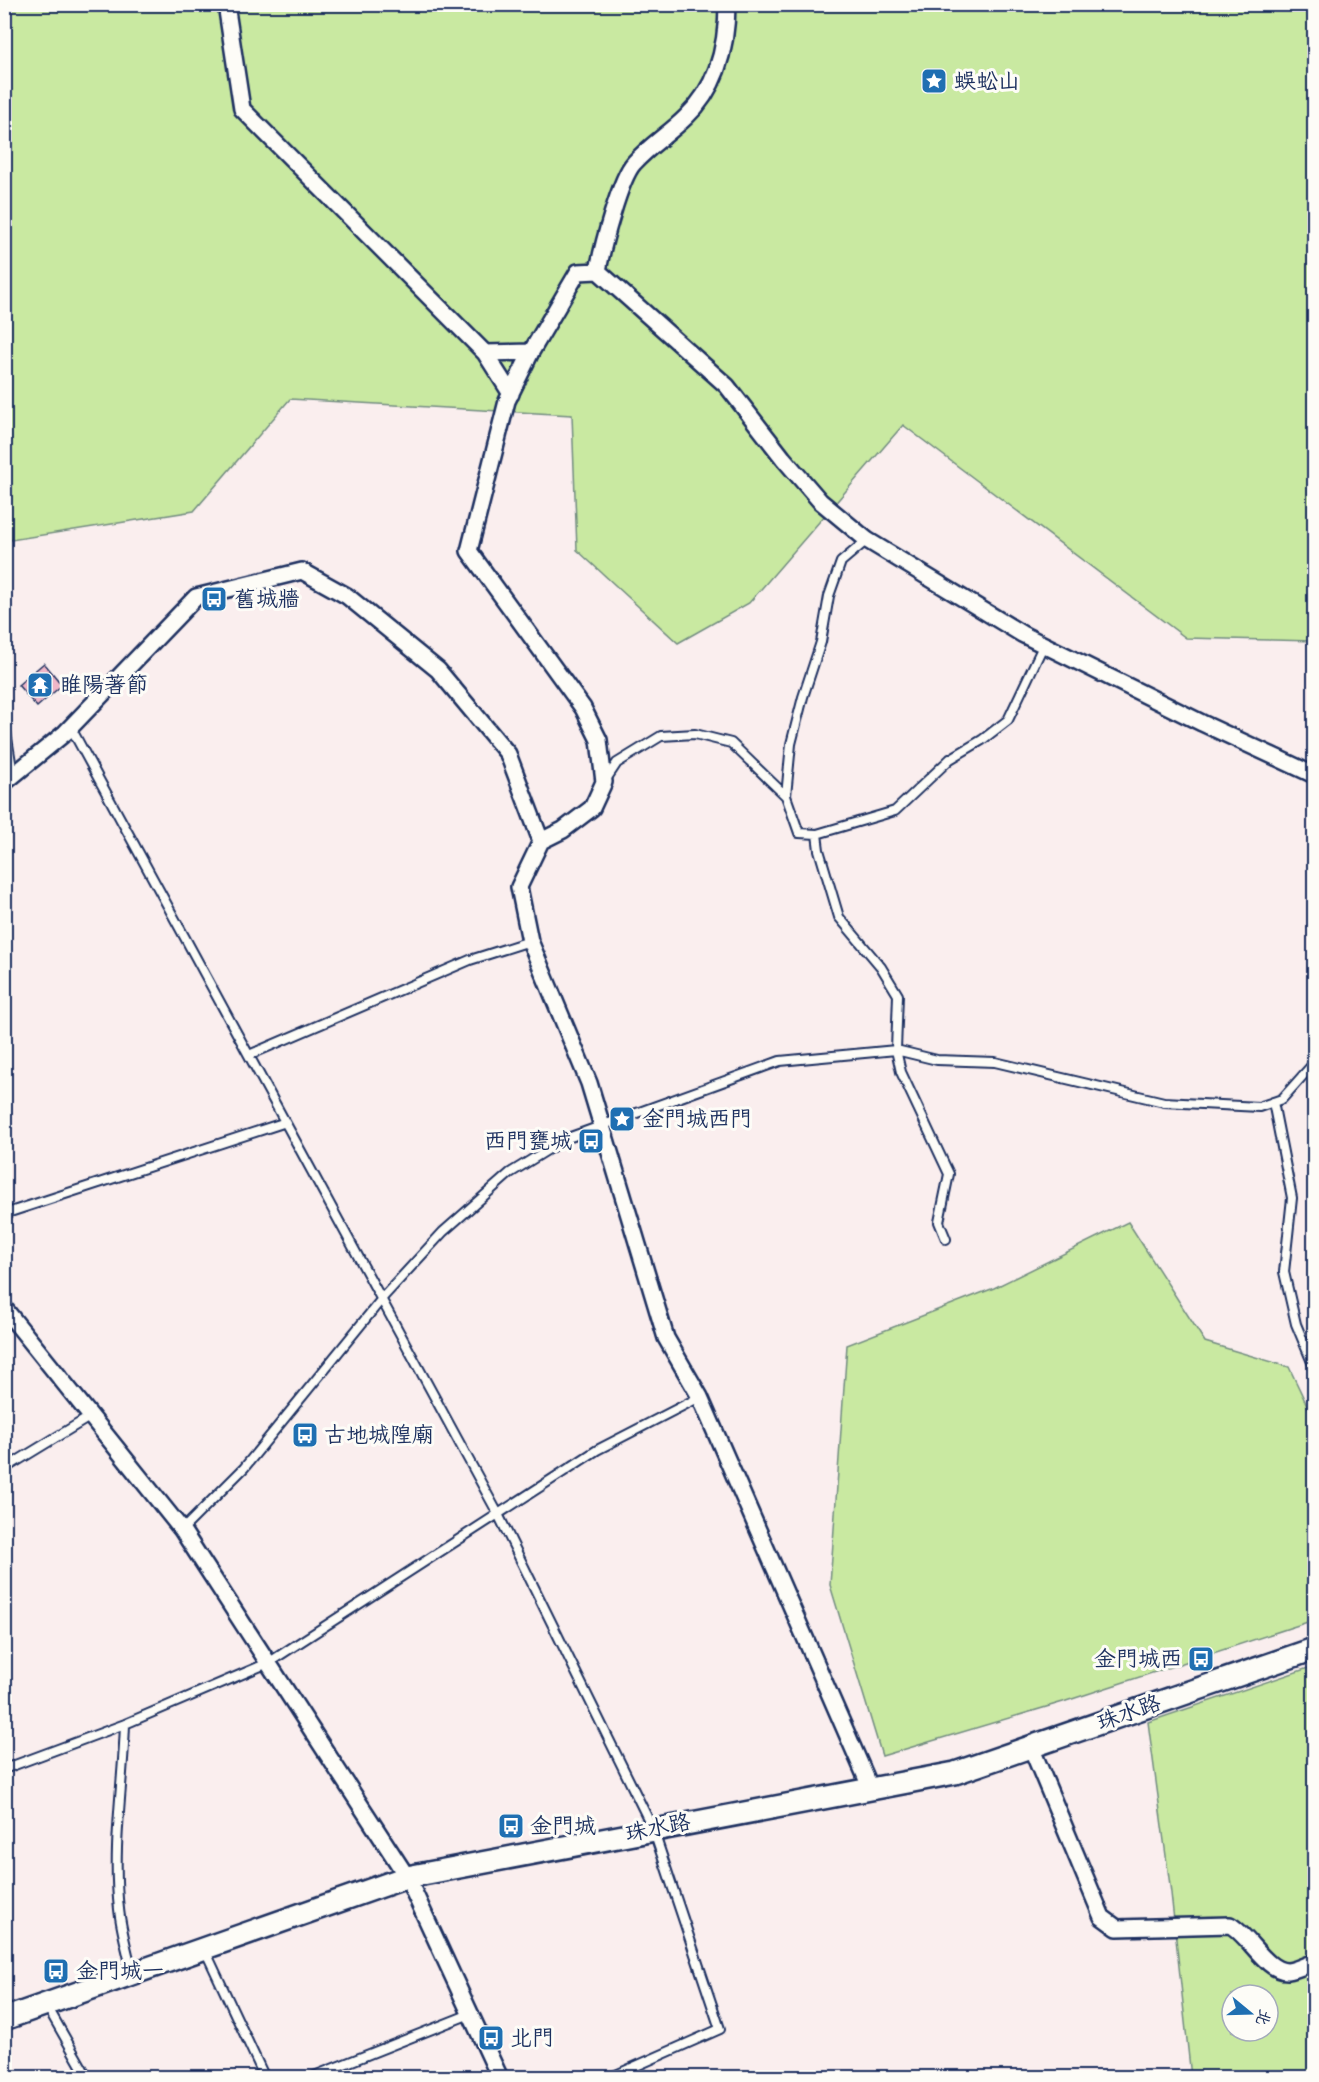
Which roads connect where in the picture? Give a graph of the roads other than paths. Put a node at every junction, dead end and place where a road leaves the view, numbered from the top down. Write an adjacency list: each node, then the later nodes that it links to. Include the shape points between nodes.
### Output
1 (226, 4): 5 (street, via 242,109)
2 (727, 4): 3 (street, via 727,34 712,81 702,101 687,117 633,163 622,183)
3 (598, 271): 4 (street, via 578,272); 7 (street, via 727,386 820,501)
4 (531, 352): 5 (street); 6 (street)
5 (485, 353): 6 (street)
6 (511, 394): 13 (street, via 469,551 583,708 599,740)
7 (867, 540): 8 (street); 14 (lane, via 840,562 829,596 821,642 791,744)
8 (1044, 644): 11 (street); 15 (lane, via 1008,720 950,759 896,811)
9 (4, 720): 12 (lane)
10 (70, 728): 12 (street); 16 (street, via 196,597 302,571 347,596 438,670 508,754); 19 (lane)
11 (1314, 775)
12 (9, 779)
13 (604, 782): 14 (lane, via 617,763 661,736 695,734 731,743); 16 (street, via 592,808)
14 (786, 796): 15 (lane, via 799,833)
15 (817, 834): 18 (lane, via 839,917 881,967 898,996)
16 (541, 841): 17 (street, via 519,887)
17 (530, 941): 19 (lane, via 470,960); 23 (street, via 589,1083)
18 (896, 1050): 21 (lane, via 937,1060 995,1062 1164,1102 1259,1107); 23 (lane, via 780,1061); 25 (lane, via 901,1072 949,1174 939,1222)
19 (249, 1055): 22 (lane)
20 (1314, 1063): 21 (lane, via 1282,1099)
21 (1273, 1102): 28 (lane, via 1292,1198 1284,1272 1296,1324)
22 (283, 1123): 24 (lane); 26 (lane)
23 (601, 1127): 26 (lane, via 566,1139 510,1173 443,1232); 29 (street, via 666,1338)
24 (4, 1214)
25 (946, 1239)
26 (381, 1299): 32 (lane); 33 (lane, via 244,1468)
27 (5, 1311): 30 (street)
28 (1314, 1367)
29 (700, 1397): 32 (lane, via 597,1450); 39 (street)
30 (91, 1416): 31 (lane); 33 (street)
31 (4, 1469)
32 (497, 1512): 35 (lane); 40 (lane)
33 (182, 1530): 35 (street)
34 (1314, 1649): 37 (main road, 珠水路)
35 (268, 1663): 36 (lane); 41 (street)
36 (125, 1724): 38 (lane); 44 (lane, via 118,1799 118,1910)
37 (1031, 1747): 39 (main road, 珠水路, via 955,1773); 43 (street, via 1102,1917 1117,1928 1230,1925 1240,1930 1271,1966 1286,1971)
38 (4, 1768)
39 (871, 1789): 40 (main road, 珠水路)
40 (653, 1828): 41 (main road, 珠水路); 52 (lane, via 720,2030)
41 (406, 1876): 42 (main road, 珠水路); 46 (street)
42 (204, 1948): 44 (main road, 珠水路); 49 (lane)
43 (1314, 1962)
44 (133, 1974): 45 (main road, 珠水路)
45 (46, 2005): 47 (main road, 珠水路); 48 (lane)
46 (470, 2014): 50 (lane); 51 (street)
47 (4, 2019)
48 (88, 2078)
49 (265, 2078)
50 (309, 2078)
51 (500, 2078)
52 (609, 2078)

